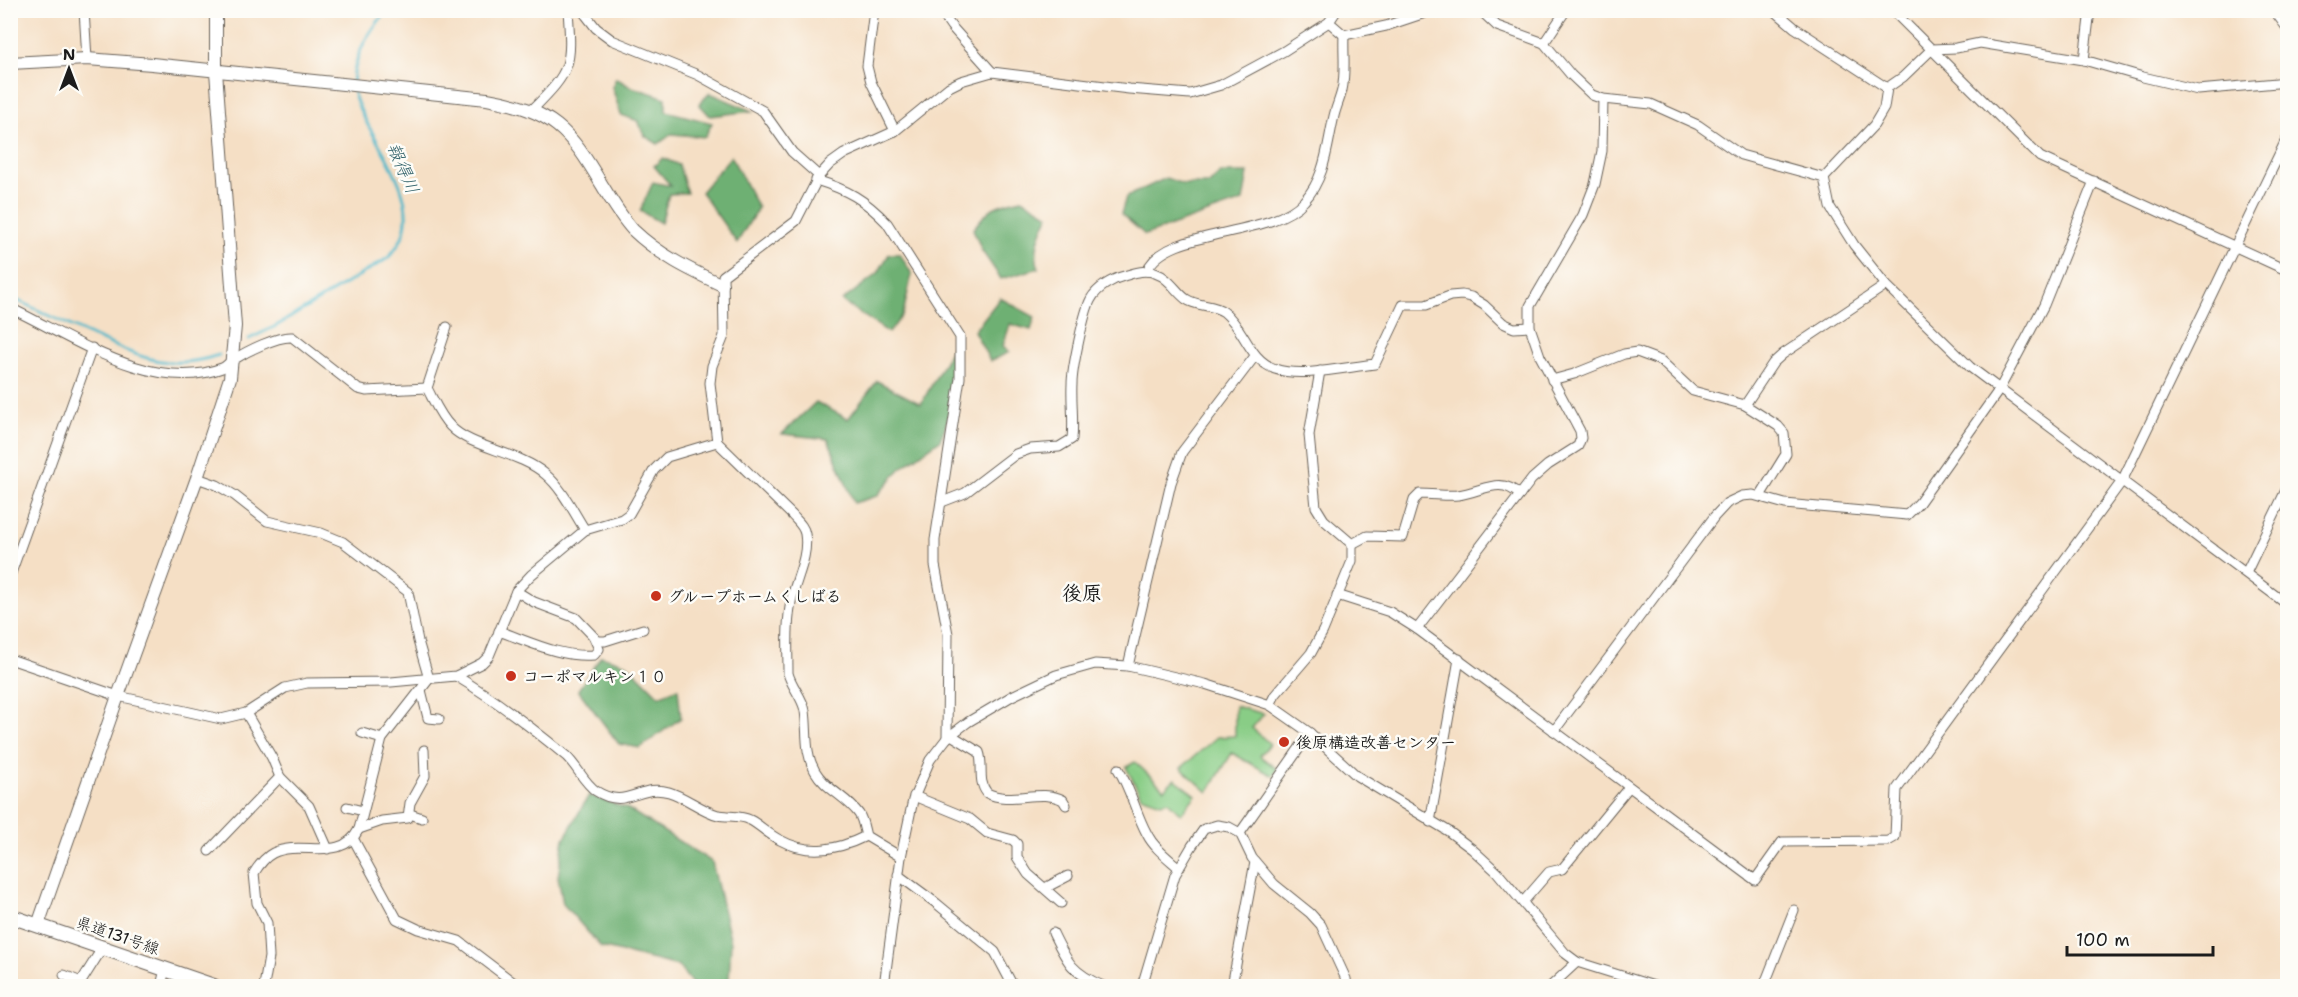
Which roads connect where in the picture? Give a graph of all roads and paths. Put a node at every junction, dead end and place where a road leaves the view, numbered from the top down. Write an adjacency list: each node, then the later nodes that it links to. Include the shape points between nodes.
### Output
1 (84, 10): 20 (street)
2 (216, 10): 23 (street)
3 (568, 10): 28 (street, via 567,69)
4 (582, 10): 31 (street, via 612,40 698,75 763,111 792,152)
5 (874, 10): 29 (street, via 867,66)
6 (940, 10): 24 (street)
7 (1337, 10): 15 (street)
8 (1434, 10): 17 (street)
9 (1480, 10): 18 (street, via 1497,26)
10 (1566, 10): 18 (street)
11 (1774, 10): 26 (street)
12 (1892, 10): 19 (street)
13 (2090, 10): 21 (street)
14 (2277, 10): 16 (main road)
15 (1329, 22): 17 (street); 24 (street, via 1221,85 1190,94)
16 (2288, 25)
17 (1344, 35): 35 (street, via 1343,89 1333,117 1327,154 1305,201 1278,219 1202,237 1164,253 1155,258)
18 (1544, 43): 27 (street, via 1592,95)
19 (1932, 49): 21 (street, via 1980,43); 26 (street); 33 (street, via 2040,157)
20 (87, 59): 22 (street); 23 (street)
21 (2084, 60): 25 (street, via 2198,90)
22 (10, 63)
23 (216, 71): 28 (street, via 487,99); 44 (street, via 234,294)
24 (992, 72): 29 (street, via 974,75 949,87)
25 (2288, 82)
26 (1887, 88): 32 (street, via 1884,108 1874,125)
27 (1603, 99): 32 (street, via 1651,104 1698,124 1742,155); 41 (street, via 1602,151 1595,184 1583,215 1530,306)
28 (532, 110): 37 (street, via 549,118 579,147 612,201 652,247)
29 (895, 131): 31 (street, via 844,154)
30 (2288, 136): 34 (street)
31 (817, 178): 37 (street, via 796,221 738,263 723,276); 56 (street, via 855,194 887,224 960,337 960,378)
32 (1824, 178): 38 (street, via 1837,220)
33 (2094, 180): 34 (street); 48 (street, via 2044,305)
34 (2234, 246): 36 (street); 52 (street)
35 (1147, 271): 43 (street, via 1175,285 1185,298 1198,305 1222,310); 56 (street, via 1116,278 1091,298 1072,384 1072,439 1059,447 1016,454 971,489)
36 (2288, 271)
37 (722, 285): 50 (street, via 724,336 710,383)
38 (1886, 285): 48 (street); 49 (street, via 1783,354)
39 (10, 308): 42 (street)
40 (447, 327): 47 (street)
41 (1530, 327): 45 (street, via 1514,328 1503,323 1484,305 1462,295 1426,305 1403,305 1375,364); 46 (street)
42 (92, 348): 44 (street, via 141,370 161,374 197,374 224,368); 60 (street)
43 (1255, 356): 45 (street, via 1260,362 1288,372); 70 (street, via 1182,452 1171,483)
44 (233, 360): 47 (street, via 282,336 292,337 358,389); 51 (street)
45 (1320, 371): 58 (street, via 1309,435 1316,507 1324,520)
46 (1552, 380): 49 (street, via 1637,352 1661,361 1692,391); 54 (street, via 1581,438 1578,446 1548,465)
47 (427, 388): 57 (street, via 453,430 545,473)
48 (1999, 390): 52 (street); 55 (street, via 1907,515 1785,504)
49 (1745, 405): 55 (street, via 1784,433 1786,454)
50 (717, 442): 57 (street, via 667,457 654,470 629,514); 96 (street, via 803,526 806,554 790,604 790,683 805,710 805,736 815,772 861,816)
51 (197, 478): 72 (street, via 218,485 267,520 343,542 408,592); 74 (street)
52 (2122, 481): 59 (street); 86 (street, via 1898,789 1895,837 1888,841 1782,842 1755,880)
53 (2288, 486): 59 (street)
54 (1520, 495): 58 (street, via 1510,486 1502,485 1460,495 1420,494 1414,500 1403,537 1367,536); 65 (street)
55 (1761, 496): 78 (street, via 1742,496 1727,503 1714,517)
56 (942, 502): 81 (street, via 935,565 948,633)
57 (585, 530): 61 (street)
58 (1352, 544): 62 (street, via 1352,561)
59 (2246, 573): 63 (street)
60 (10, 576)
61 (516, 591): 66 (street); 67 (street, via 576,618)
62 (1337, 595): 65 (street, via 1390,612); 75 (street, via 1311,653)
63 (2288, 605)
64 (643, 629): 67 (street, via 605,641)
65 (1417, 629): 69 (street)
66 (499, 631): 67 (street, via 580,656 594,655 598,650); 71 (street, via 489,656)
67 (594, 638)
68 (10, 659): 74 (street)
69 (1459, 659): 78 (street); 93 (street)
70 (1128, 666): 75 (street, via 1205,684); 81 (street, via 1095,664 1056,675 1012,696)
71 (456, 676): 72 (street); 96 (street, via 492,698 558,750 595,790 614,798 624,800 652,789 671,792 719,815 748,818 780,841 806,850 827,850)
72 (429, 679): 73 (street); 76 (street, via 307,683 285,688)
73 (421, 690): 77 (street, via 428,718); 82 (street)
74 (118, 696): 76 (street, via 221,719); 110 (street)
75 (1270, 705): 80 (street)
76 (246, 714): 85 (street)
77 (439, 719)
78 (1554, 731): 86 (street)
79 (362, 733): 82 (street)
80 (1310, 733): 93 (street, via 1357,776); 95 (street)
81 (949, 737): 87 (street, via 924,770); 88 (street, via 979,752 987,793 1002,797 1049,796 1064,800)
82 (382, 739): 90 (street)
83 (424, 750): 91 (street, via 425,776 410,803)
84 (1118, 769): 102 (street, via 1148,835)
85 (280, 777): 98 (street, via 309,806); 99 (street)
86 (1629, 787): 106 (street, via 1562,869 1549,872)
87 (914, 796): 100 (street); 105 (street, via 969,819 987,833 1013,840 1023,867)
88 (1066, 805)
89 (347, 807): 90 (street)
90 (363, 811): 94 (street)
91 (410, 814): 92 (street); 94 (street, via 403,820 382,821)
92 (422, 818)
93 (1430, 822): 106 (street, via 1472,849)
94 (359, 829): 97 (street)
95 (1240, 833): 101 (street); 102 (street, via 1217,825 1204,829)
96 (866, 836): 100 (street)
97 (354, 840): 98 (street); 119 (street, via 397,919 459,941)
98 (328, 849): 118 (street, via 274,852 254,873 257,903 267,924 269,957)
99 (210, 851)
100 (900, 857): 103 (street)
101 (1255, 862): 124 (street); 125 (street, via 1321,925)
102 (1179, 868): 123 (street)
103 (898, 875): 120 (street); 121 (street, via 995,952)
104 (1068, 876): 105 (street)
105 (1045, 888): 107 (street)
106 (1523, 902): 113 (street, via 1555,943)
107 (1061, 903)
108 (1794, 910): 128 (street)
109 (10, 916): 110 (main road, 県道131号線)
110 (38, 926): 112 (main road, 県道131号線)
111 (1053, 933): 122 (street, via 1075,971)
112 (103, 947): 114 (main road, 県道131号線); 115 (street, via 81,982)
113 (1578, 962): 126 (street); 127 (street)
114 (165, 969): 116 (street); 117 (main road, 県道131号線)
115 (64, 975)
116 (161, 987)
117 (213, 987)
118 (264, 987)
119 (518, 987)
120 (884, 987)
121 (1013, 987)
122 (1103, 987)
123 (1141, 987)
124 (1232, 987)
125 (1347, 987)
126 (1551, 987)
127 (1654, 987)
128 (1764, 987)

